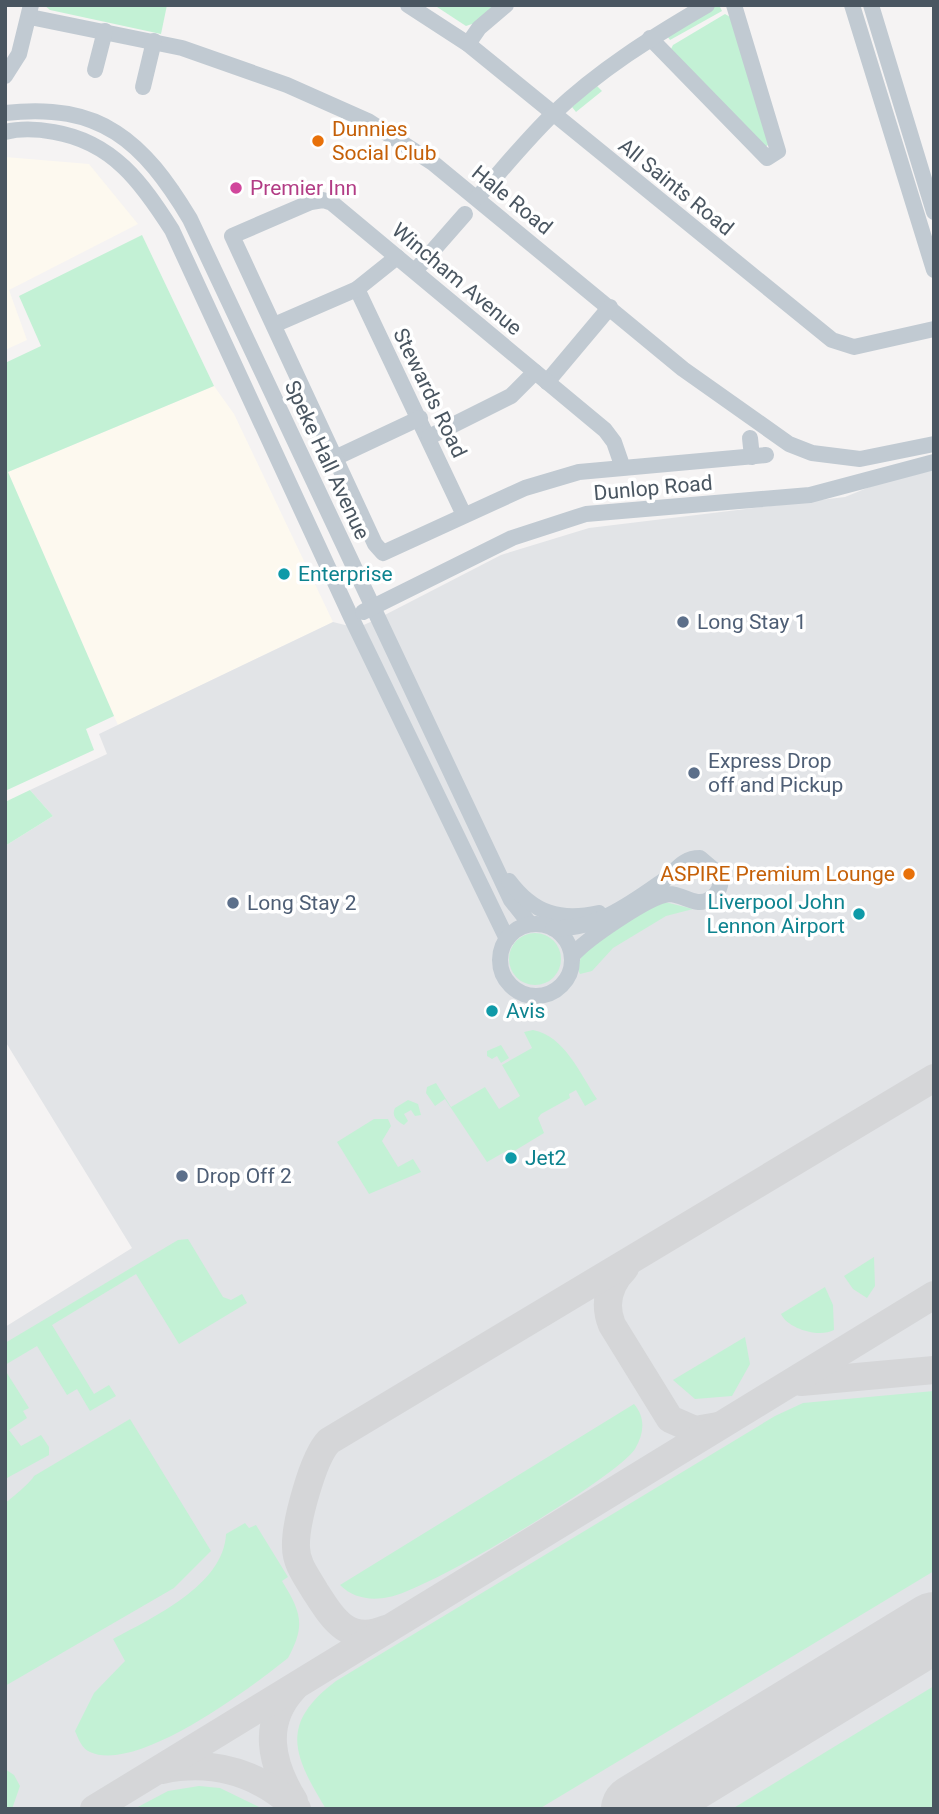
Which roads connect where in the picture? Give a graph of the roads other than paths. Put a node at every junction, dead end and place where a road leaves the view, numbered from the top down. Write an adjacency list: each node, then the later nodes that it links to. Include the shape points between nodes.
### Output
1 (408, 5): 11 (street, All Saints Road)
2 (506, 5): 11 (street)
3 (707, 5): 9 (street)
4 (734, 5): 9 (street, via 778,151 767,158)
5 (852, 5): 25 (street)
6 (871, 5): 21 (street)
7 (30, 11): 8 (street, Hale Road); 12 (street)
8 (105, 31): 10 (street, Hale Road); 13 (street)
9 (650, 38): 17 (street)
10 (154, 41): 15 (street); 20 (street, Hale Road, via 218,59 335,105 391,135)
11 (468, 44): 17 (street, All Saints Road)
12 (12, 53): 14 (street)
13 (95, 69)
14 (5, 76)
15 (143, 87)
16 (5, 113): 19 (street, Speke Hall Avenue, via 50,110 90,120 133,143)
17 (554, 114): 20 (street); 30 (street, All Saints Road, via 832,340 854,347)
18 (5, 132): 23 (street, via 40,129 65,133 105,150 145,188)
19 (145, 156): 23 (street, via 141,169 175,216); 40 (street, Speke Hall Avenue, via 163,174 190,219)
20 (477, 198): 28 (street, Hale Road)
21 (934, 212)
22 (465, 214): 26 (street)
23 (177, 241): 41 (street)
24 (397, 257): 26 (street, Wincham Avenue); 27 (street); 29 (street, Wincham Avenue, via 323,200 232,236)
25 (934, 270)
26 (415, 271): 31 (street, Wincham Avenue)
27 (357, 289): 29 (street); 32 (street, Stewards Road)
28 (610, 307): 31 (street); 35 (street, Hale Road, via 683,369 789,444 812,453 860,458)
29 (274, 325): 36 (street)
30 (934, 329)
31 (541, 377): 33 (street); 38 (street, Wincham Avenue, via 605,430)
32 (420, 418): 33 (street, Stewards Road); 36 (street)
33 (429, 437): 39 (street, Stewards Road)
34 (750, 438): 38 (street, via 759,456)
35 (934, 444)
36 (337, 457): 39 (street, via 383,553)
37 (934, 462): 40 (street, Dunlop Road, via 810,495 586,514 512,538)
38 (623, 468): 39 (street, via 554,478)
39 (464, 515)
40 (372, 607): 41 (street, Dunlop Road); 42 (street, Speke Hall Avenue)
41 (351, 617): 46 (street)
42 (483, 841): 43 (street, via 516,891 549,915 581,917); 44 (street, Speke Hall Avenue, via 511,900)
43 (628, 903): 45 (street, via 587,926); 47 (street, via 686,861 700,859 720,875 720,888 710,899 695,902 682,896 661,896 589,939)
44 (530, 924): 45 (street); 46 (street)
45 (553, 928): 47 (street, via 562,935)
46 (507, 939): 47 (street, via 500,959 503,976 513,988 531,996 558,989 568,978)
47 (572, 956)

